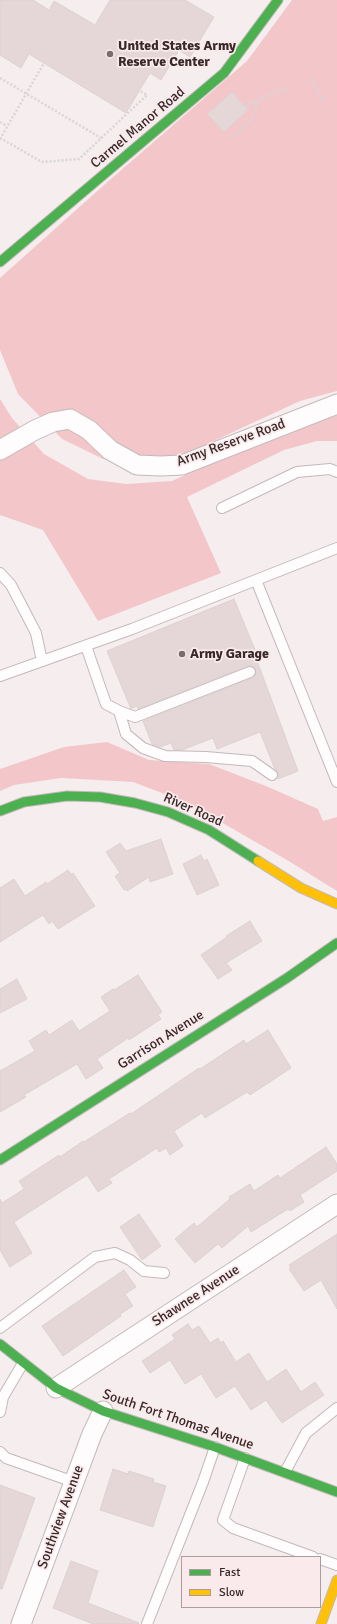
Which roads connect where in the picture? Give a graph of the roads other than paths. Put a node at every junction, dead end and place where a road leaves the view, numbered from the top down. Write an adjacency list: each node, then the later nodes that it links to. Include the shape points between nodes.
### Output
1 (278, 0): 2 (street, Carmel Manor Road, via 224,73)
2 (0, 262)
3 (337, 404): 4 (street, Army Reserve Road, via 182,465 137,465 110,450 89,430 70,419 53,422)
4 (0, 450)
5 (337, 472): 6 (lane, via 330,469 297,472)
6 (222, 508)
7 (337, 548): 9 (lane)
8 (0, 573): 11 (lane, via 11,585 36,633)
9 (256, 580): 10 (lane); 16 (lane)
10 (86, 646): 11 (lane); 14 (lane, via 106,704)
11 (42, 661): 13 (lane)
12 (250, 672): 14 (lane, via 135,717)
13 (0, 676)
14 (119, 711): 15 (lane, via 126,734 143,748 165,756 252,761)
15 (272, 775)
16 (337, 782)
17 (0, 811): 18 (street, River Road, via 24,802 67,796 100,797 161,810 209,830 301,888)
18 (337, 904)
19 (337, 943): 20 (street, Garrison Avenue, via 287,978)
20 (0, 1160)
21 (337, 1204): 26 (street, Shawnee Avenue)
22 (164, 1273): 23 (lane, via 144,1271 115,1252 95,1257)
23 (0, 1328)
24 (0, 1344): 25 (street, South Fort Thomas Avenue)
25 (23, 1363): 26 (street, South Fort Thomas Avenue); 28 (lane, via 3,1397)
26 (56, 1388): 29 (street, South Fort Thomas Avenue)
27 (337, 1408): 33 (lane, via 306,1433)
28 (0, 1412)
29 (103, 1412): 30 (street, South Fort Thomas Avenue); 34 (street, Southview Avenue)
30 (215, 1447): 32 (street, South Fort Thomas Avenue); 41 (lane)
31 (0, 1452): 34 (lane, via 6,1458)
32 (245, 1458): 33 (street, South Fort Thomas Avenue); 36 (lane, via 223,1520 233,1528)
33 (285, 1472): 35 (street, South Fort Thomas Avenue)
34 (74, 1482): 40 (street, Southview Avenue)
35 (337, 1492)
36 (310, 1556)
37 (321, 1559): 38 (lane)
38 (337, 1565)
39 (337, 1580): 42 (street)
40 (21, 1624)
41 (147, 1624)
42 (320, 1624)

